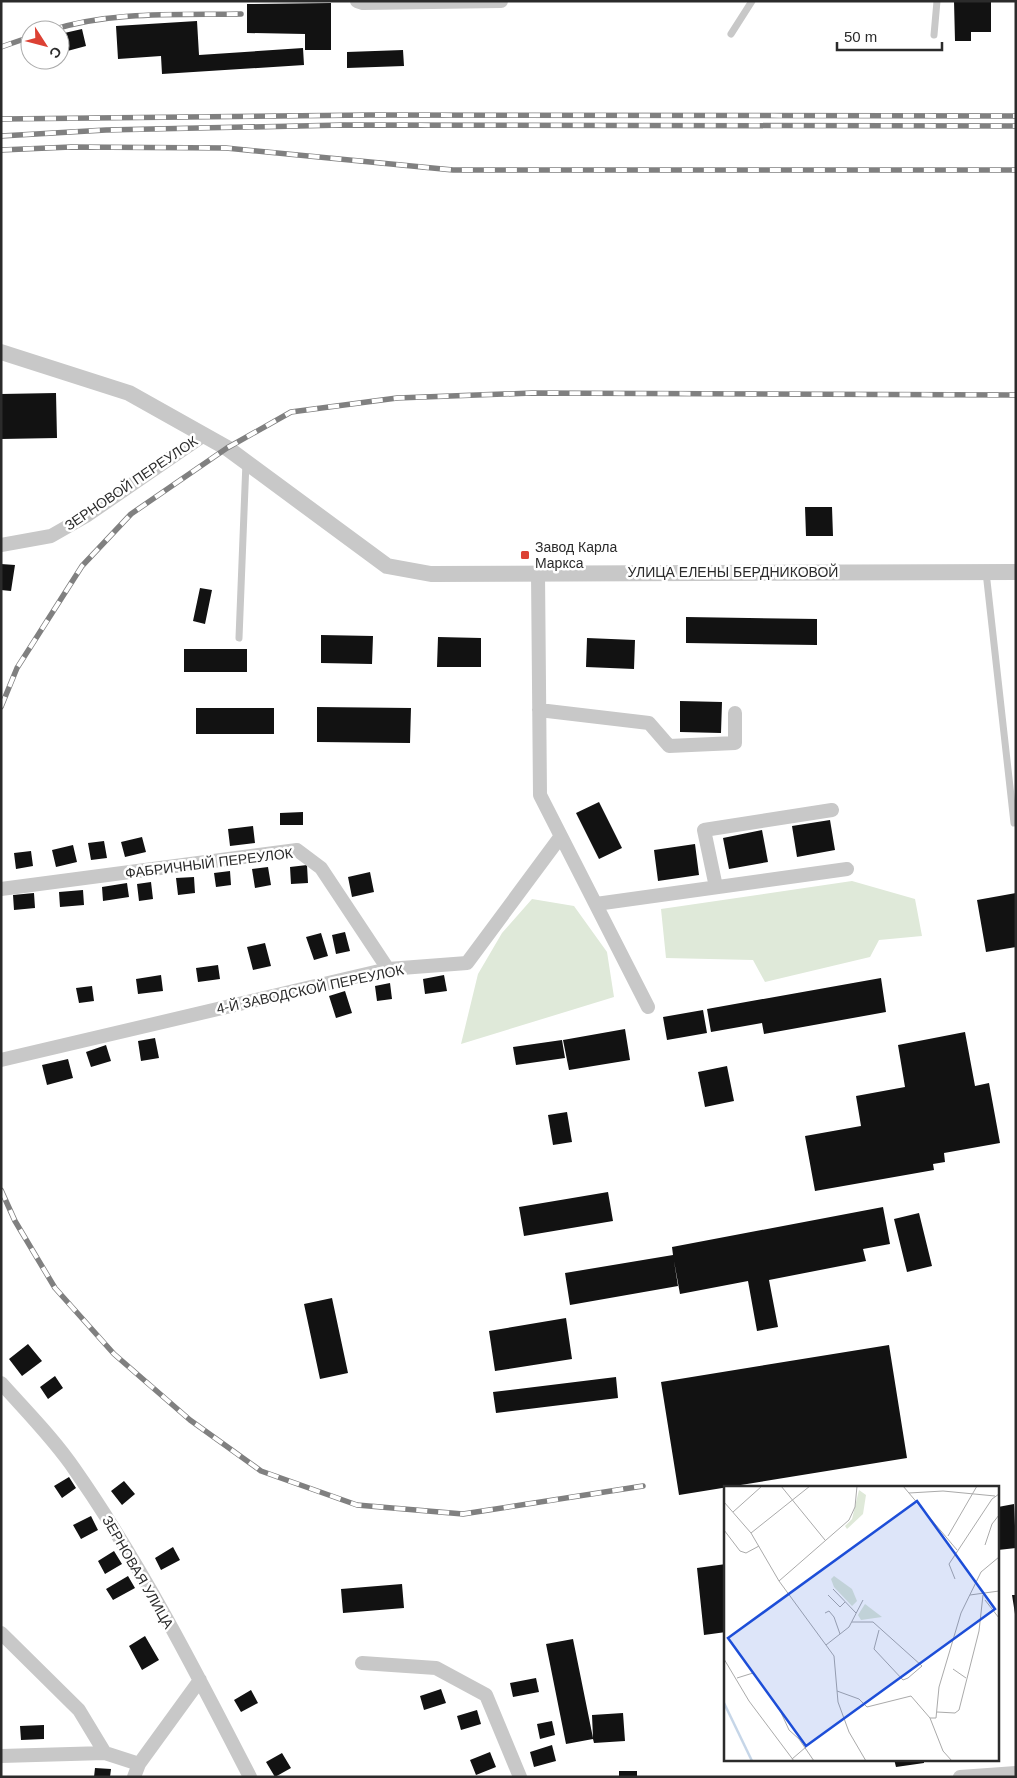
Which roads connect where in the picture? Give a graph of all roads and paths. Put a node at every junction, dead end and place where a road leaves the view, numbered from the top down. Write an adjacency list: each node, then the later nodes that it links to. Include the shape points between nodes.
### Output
1 (357, 1): 2 (street)
2 (501, 1)
3 (752, 1): 5 (lane)
4 (936, 1): 6 (lane)
5 (731, 34)
6 (934, 35)
7 (1, 352): 8 (street, УЛИЦА ЕЛЕНЫ БЕРДНИКОВОЙ, via 129,393)
8 (204, 435): 9 (street, УЛИЦА ЕЛЕНЫ БЕРДНИКОВОЙ); 10 (street, ЗЕРНОВОЙ ПЕРЕУЛОК, via 86,516 51,536)
9 (246, 462): 13 (street, УЛИЦА ЕЛЕНЫ БЕРДНИКОВОЙ, via 387,566 430,574); 14 (lane)
10 (1, 545)
11 (986, 572): 12 (street, УЛИЦА ЕЛЕНЫ БЕРДНИКОВОЙ); 13 (street, УЛИЦА ЕЛЕНЫ БЕРДНИКОВОЙ); 18 (lane)
12 (1016, 572)
13 (538, 573): 15 (street)
14 (239, 638)
15 (539, 710): 16 (street, via 649,723 669,746 734,744); 19 (street, via 540,795)
16 (735, 714)
17 (832, 810): 21 (street, via 704,830)
18 (1014, 823)
19 (561, 836): 23 (street); 24 (street, 4-Й ЗАВОДСКОЙ ПЕРЕУЛОК, via 466,963)
20 (847, 869): 21 (street)
21 (716, 887): 23 (street)
22 (1, 889): 24 (street, ФАБРИЧНЫЙ ПЕРЕУЛОК, via 298,850 321,868)
23 (596, 904): 25 (street)
24 (388, 969): 26 (street, 4-Й ЗАВОДСКОЙ ПЕРЕУЛОК)
25 (648, 1007)
26 (1, 1060)
27 (1, 1383): 30 (street, ЗЕРНОВАЯ УЛИЦА, via 74,1468 126,1547)
28 (1, 1633): 31 (street, via 79,1710)
29 (362, 1664): 36 (street, via 436,1668 486,1695)
30 (200, 1680): 33 (street); 35 (street, ЗЕРНОВАЯ УЛИЦА)
31 (105, 1753): 32 (street); 33 (street)
32 (1, 1756)
33 (136, 1770)
34 (1016, 1773): 37 (street)
35 (250, 1777)
36 (520, 1777)
37 (960, 1777)

